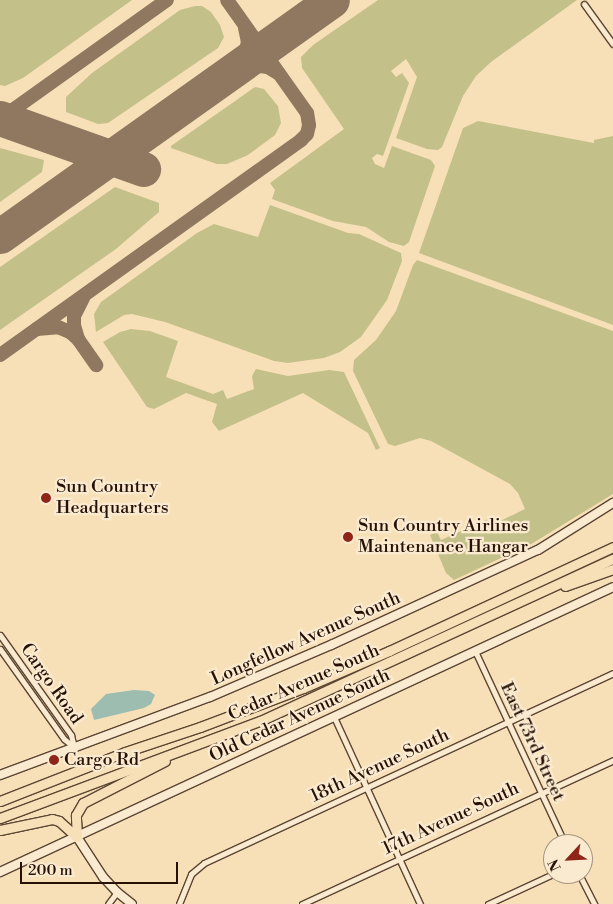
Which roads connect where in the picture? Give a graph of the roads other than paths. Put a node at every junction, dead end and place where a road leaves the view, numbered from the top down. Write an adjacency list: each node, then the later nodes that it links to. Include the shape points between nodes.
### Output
1 (584, 4): 2 (street)
2 (613, 44)
3 (613, 504): 16 (street, Longfellow Avenue South, via 538,550 442,595 210,697)
4 (613, 547): 21 (highway, Cedar Avenue South, via 303,688)
5 (613, 560): 8 (highway, Cedar Avenue South)
6 (613, 569): 8 (highway)
7 (613, 587): 11 (street, Old Cedar Avenue South)
8 (550, 589): 15 (highway, Cedar Avenue South, via 325,693)
9 (0, 635): 16 (street, Cargo Road, via 71,735)
10 (0, 649): 16 (street, Cargo Road, via 64,739)
11 (476, 651): 13 (street, Old Cedar Avenue South); 14 (street, East 73rd Street)
12 (613, 673): 14 (street, 18th Avenue South)
13 (334, 717): 19 (street); 25 (street, Old Cedar Avenue South)
14 (507, 722): 19 (street, 18th Avenue South); 20 (street, East 73rd Street)
15 (213, 740): 22 (highway, Cedar Avenue South); 25 (highway, via 88,799 77,810)
16 (74, 747): 18 (street, Longfellow Avenue South)
17 (613, 760): 20 (street, 17th Avenue South)
18 (0, 775)
19 (366, 788): 26 (street); 33 (street, 18th Avenue South, via 204,863 191,874)
20 (541, 793): 24 (street, East 73rd Street); 26 (street, 17th Avenue South)
21 (0, 801)
22 (0, 818)
23 (0, 830): 25 (highway, via 52,819)
24 (560, 834)
25 (77, 837): 27 (street, Old Cedar Avenue South); 30 (street, via 103,878)
26 (399, 859): 34 (street, 17th Avenue South); 35 (street)
27 (0, 872)
28 (543, 879): 36 (street)
29 (584, 884): 37 (street)
30 (117, 892): 31 (street); 32 (street)
31 (108, 904)
32 (132, 904)
33 (179, 904)
34 (302, 904)
35 (420, 904)
36 (488, 904)
37 (594, 904)

